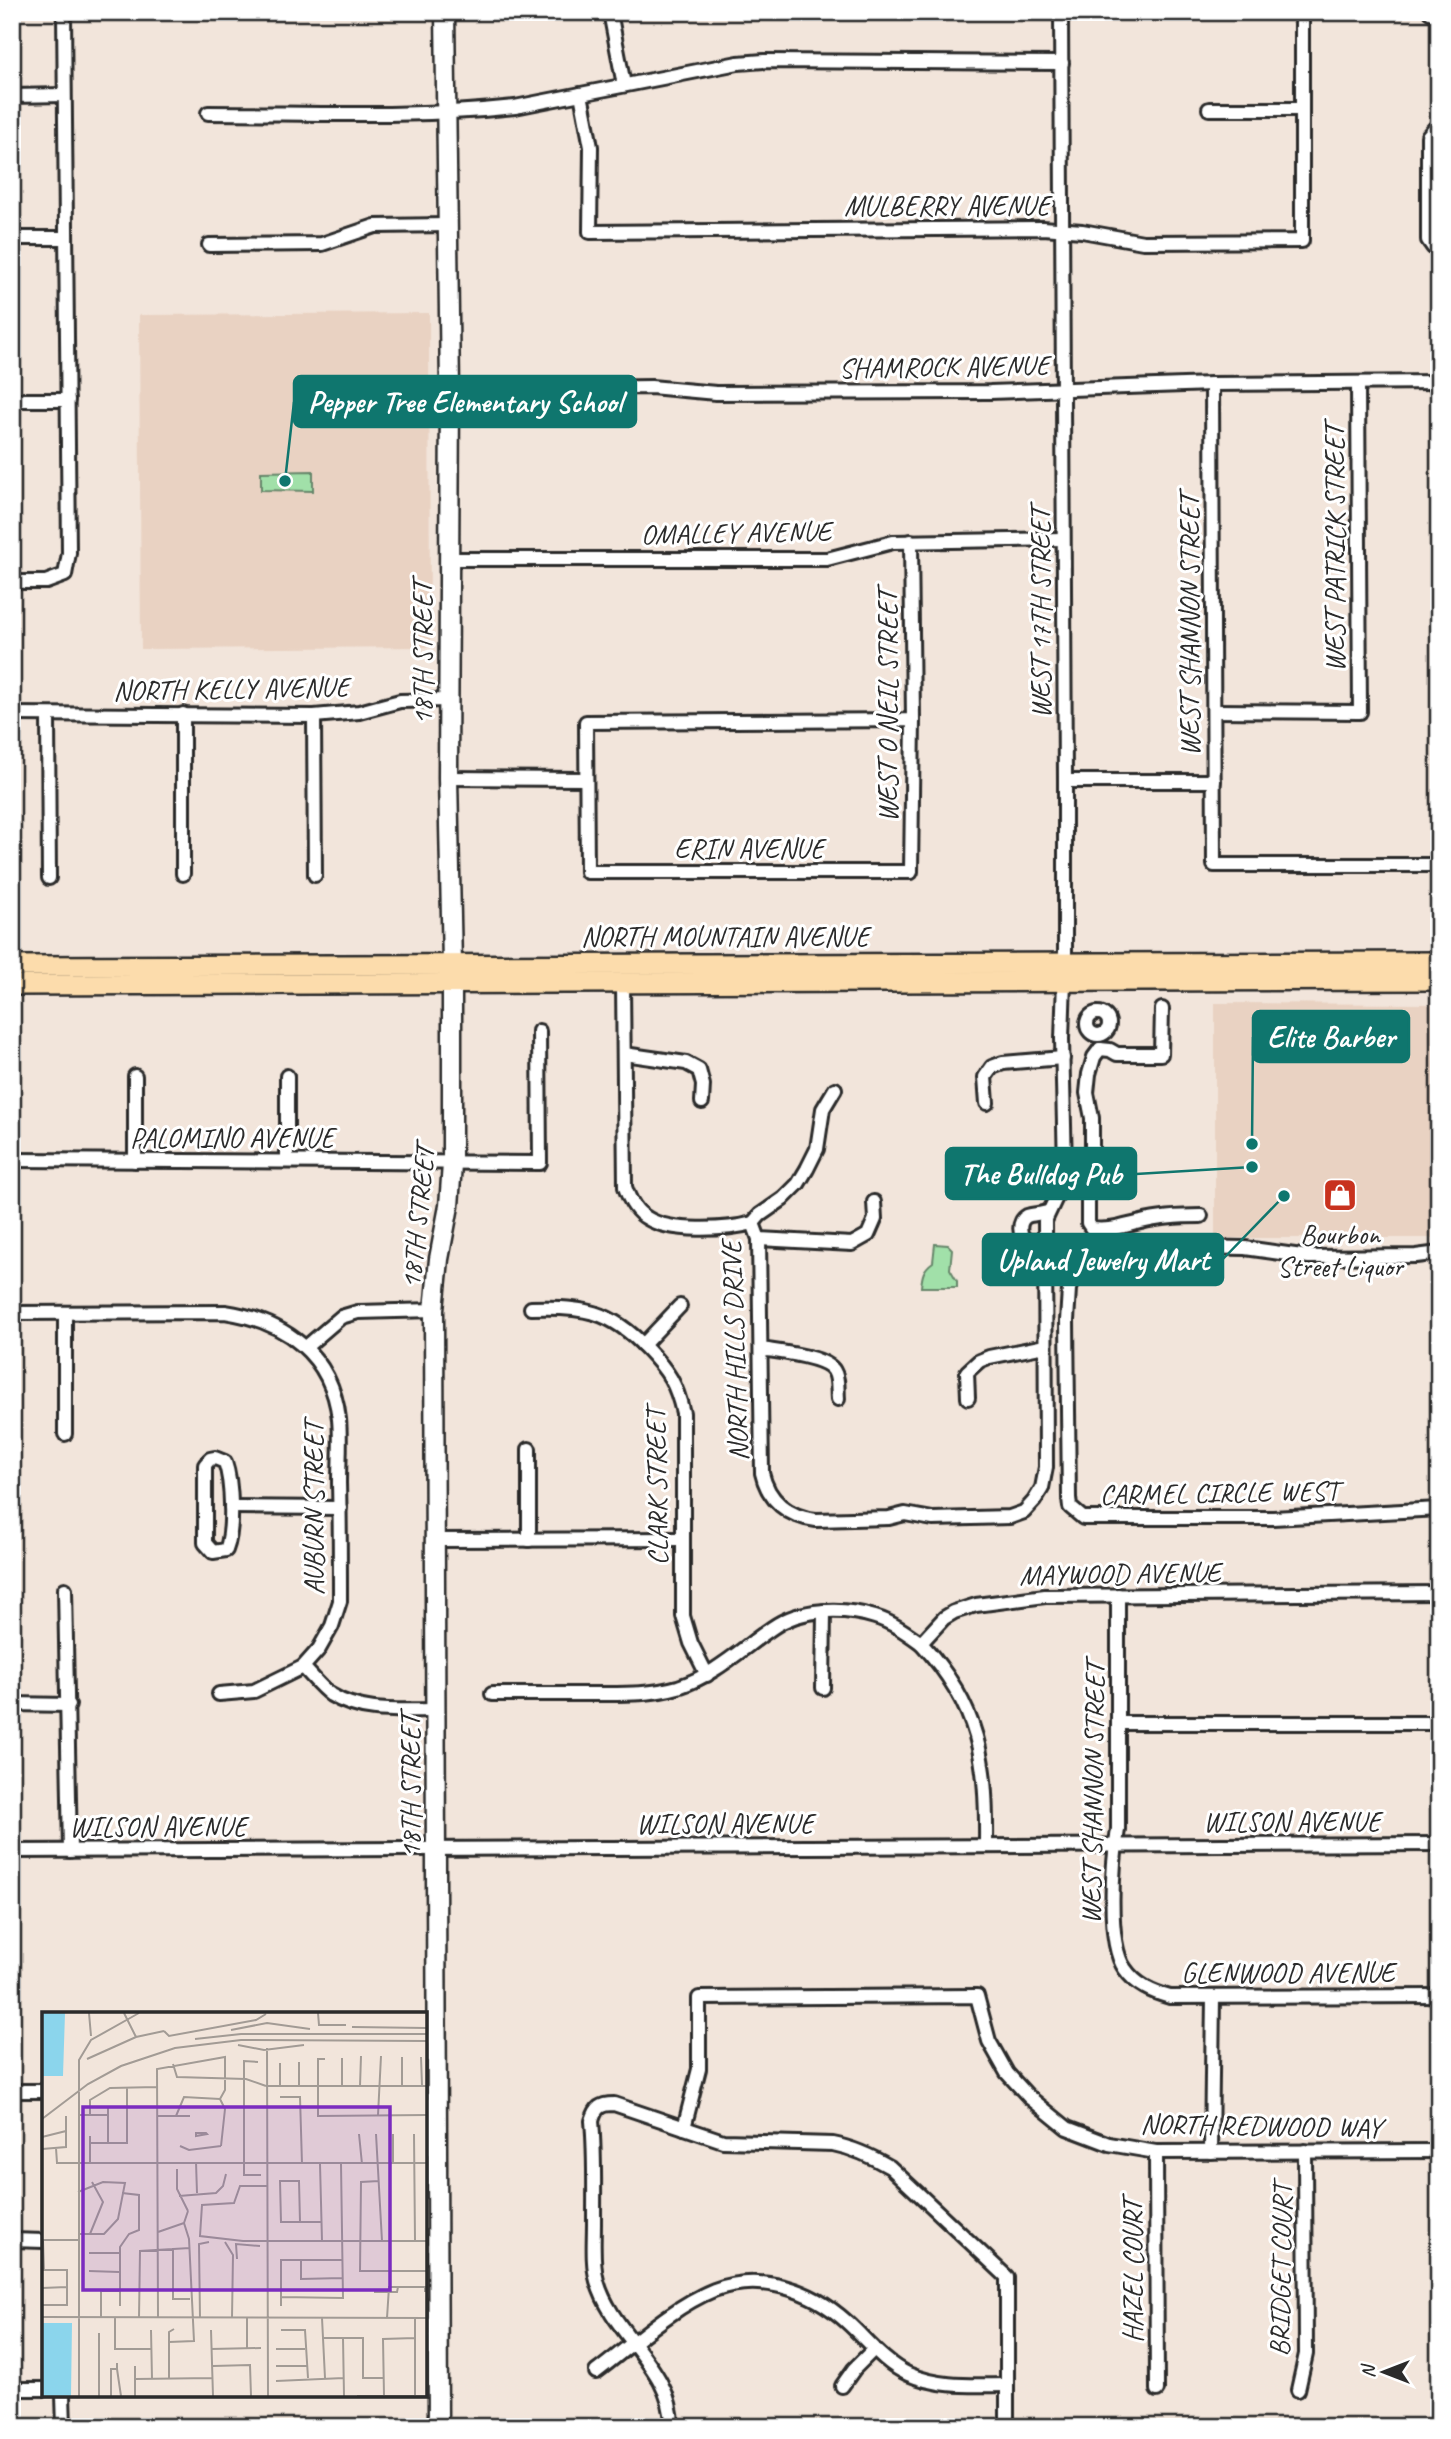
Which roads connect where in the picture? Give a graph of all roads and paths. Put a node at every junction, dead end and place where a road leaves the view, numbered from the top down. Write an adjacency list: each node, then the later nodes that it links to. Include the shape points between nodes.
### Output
1 (64, 12): 12 (street)
2 (445, 12): 16 (main road, 18TH STREET)
3 (610, 12): 9 (street)
4 (1061, 12): 8 (street, WEST 17TH STREET)
5 (1302, 12): 14 (street)
6 (1430, 12): 7 (street)
7 (1439, 16)
8 (1062, 63): 9 (street, via 764,61); 19 (street, WEST 17TH STREET)
9 (624, 85): 10 (street)
10 (581, 94): 16 (street); 19 (street, MULBERRY AVENUE, via 591,147 590,232)
11 (12, 96): 12 (street)
12 (64, 96): 21 (street)
13 (1209, 109): 14 (street)
14 (1302, 109): 19 (street, MULBERRY AVENUE, via 1302,241 1143,242)
15 (208, 113): 16 (street)
16 (446, 114): 18 (main road, 18TH STREET)
17 (1439, 129): 23 (street, via 1428,136 1428,240)
18 (448, 225): 22 (street, via 375,226 322,244); 28 (main road, 18TH STREET)
19 (1062, 229): 27 (street, WEST 17TH STREET)
20 (12, 238): 21 (street)
21 (65, 238): 30 (street)
22 (209, 245)
23 (1439, 247)
24 (1439, 382): 26 (street, SHAMROCK AVENUE)
25 (1212, 384): 26 (street, SHAMROCK AVENUE); 27 (street, SHAMROCK AVENUE); 36 (street, WEST SHANNON STREET)
26 (1358, 384): 36 (street, WEST PATRICK STREET, via 1360,712)
27 (1063, 388): 28 (street, SHAMROCK AVENUE, via 764,393 652,387); 31 (street, WEST 17TH STREET)
28 (450, 390): 33 (main road, 18TH STREET)
29 (12, 400): 30 (street)
30 (68, 400): 34 (street, via 69,553 65,575 46,582)
31 (1063, 540): 32 (street, OMALLEY AVENUE); 44 (street, WEST 17TH STREET)
32 (911, 541): 33 (street, OMALLEY AVENUE, via 828,559); 41 (street, WEST O NEIL STREET)
33 (449, 559): 35 (main road, 18TH STREET)
34 (12, 582)
35 (448, 700): 40 (street, NORTH KELLY AVENUE, via 400,701 359,712); 42 (main road, 18TH STREET)
36 (1214, 711): 45 (street, WEST SHANNON STREET)
37 (12, 714): 39 (street, NORTH KELLY AVENUE)
38 (183, 714): 39 (street, NORTH KELLY AVENUE); 40 (street, NORTH KELLY AVENUE); 48 (street)
39 (48, 715): 50 (street)
40 (314, 716): 49 (street)
41 (913, 720): 43 (street, via 586,722); 47 (street, WEST O NEIL STREET)
42 (448, 778): 43 (street); 55 (main road, 18TH STREET)
43 (586, 779): 47 (street, ERIN AVENUE, via 587,872)
44 (1065, 781): 45 (street); 53 (street, WEST 17TH STREET)
45 (1214, 781): 46 (street, WEST SHANNON STREET, via 1214,865)
46 (1439, 865)
47 (911, 872)
48 (183, 874)
49 (315, 875)
50 (48, 878)
51 (1439, 962): 54 (main road, NORTH MOUNTAIN AVENUE)
52 (12, 966): 55 (main road, NORTH MOUNTAIN AVENUE)
53 (1065, 971): 54 (main road, NORTH MOUNTAIN AVENUE); 55 (main road, NORTH MOUNTAIN AVENUE); 57 (main road, NORTH MOUNTAIN AVENUE); 60 (street, WEST 17TH STREET)
54 (1352, 972): 56 (main road, NORTH MOUNTAIN AVENUE)
55 (452, 974): 57 (main road, NORTH MOUNTAIN AVENUE); 58 (main road, NORTH MOUNTAIN AVENUE); 75 (main road, 18TH STREET)
56 (1439, 980)
57 (623, 983): 65 (street, NORTH HILLS DRIVE)
58 (12, 985)
59 (1162, 1009): 64 (street, via 1161,1054 1117,1054)
60 (1063, 1019): 61 (street); 66 (street, WEST 17TH STREET)
61 (1087, 1021): 63 (street, via 1088,1029); 63 (street, via 1097,1013 1105,1015 1109,1027)
62 (539, 1031): 75 (street, PALOMINO AVENUE, via 540,1163)
63 (1099, 1035): 64 (street)
64 (1100, 1049): 78 (street, via 1088,1074 1092,1118 1088,1223 1092,1229 1104,1230)
65 (624, 1054): 70 (street, via 686,1063 699,1070); 79 (street, NORTH HILLS DRIVE, via 625,1187 634,1205 645,1217 674,1227)
66 (1063, 1058): 71 (street, via 992,1067 985,1077); 77 (street, WEST 17TH STREET, via 1065,1168)
67 (135, 1076): 74 (street)
68 (287, 1076): 73 (street)
69 (835, 1089): 79 (street, via 823,1109 817,1149 803,1176)
70 (702, 1102)
71 (987, 1103)
72 (12, 1160): 74 (street, PALOMINO AVENUE)
73 (287, 1160): 74 (street, PALOMINO AVENUE); 75 (street, PALOMINO AVENUE)
74 (135, 1161)
75 (452, 1164): 86 (main road, 18TH STREET)
76 (874, 1202): 80 (street, via 875,1219 868,1235 852,1244)
77 (1049, 1211): 81 (street, WEST 17TH STREET); 81 (street, via 1027,1216 1020,1228 1028,1240)
78 (1201, 1216)
79 (752, 1223): 80 (street, NORTH HILLS DRIVE)
80 (760, 1239): 92 (street, NORTH HILLS DRIVE)
81 (1044, 1241): 83 (street, WEST 17TH STREET)
82 (1439, 1253): 99 (street, CARMEL CIRCLE WEST, via 1309,1257 1245,1248 1171,1249 1085,1268 1074,1275 1068,1321 1068,1477 1070,1507 1075,1514 1098,1519 1261,1518)
83 (1044, 1283): 90 (street, NORTH HILLS DRIVE)
84 (680, 1306): 89 (street)
85 (531, 1308): 89 (street, CLARK STREET, via 562,1307 603,1315)
86 (434, 1310): 91 (street, via 358,1312 341,1317); 102 (main road, 18TH STREET)
87 (65, 1312): 88 (street); 91 (street, via 249,1315); 95 (street)
88 (12, 1313)
89 (643, 1345): 100 (street, CLARK STREET, via 676,1385 683,1413)
90 (1045, 1346): 92 (street, NORTH HILLS DRIVE, via 1046,1467 1034,1501 1010,1517 933,1520 905,1514 806,1519 772,1498 762,1473); 93 (street, via 979,1361 967,1372)
91 (306, 1347): 98 (street, AUBURN STREET, via 329,1381 336,1401)
92 (761, 1349): 94 (street, via 823,1361 837,1378)
93 (968, 1398)
94 (838, 1399)
95 (65, 1434)
96 (529, 1449): 101 (street)
97 (230, 1507): 97 (street, via 226,1550 213,1552 205,1543 205,1465 210,1459 225,1462); 98 (street)
98 (340, 1508): 108 (street, AUBURN STREET, via 340,1601 332,1626)
99 (1439, 1509)
100 (683, 1539): 101 (street); 109 (street, CLARK STREET, via 683,1616)
101 (529, 1540): 102 (street)
102 (437, 1541): 115 (main road, 18TH STREET)
103 (65, 1589): 114 (street)
104 (1439, 1593): 105 (street, MAYWOOD AVENUE)
105 (1118, 1595): 107 (street, MAYWOOD AVENUE, via 1045,1596 976,1605 944,1618); 116 (street, WEST SHANNON STREET)
106 (824, 1611): 107 (street, via 876,1617); 109 (street, via 774,1626); 110 (street)
107 (921, 1643): 119 (street, via 956,1687 975,1729 987,1801)
108 (303, 1667): 111 (street, via 254,1691); 115 (street, via 329,1694 350,1704 377,1710)
109 (707, 1675): 112 (street, via 651,1693)
110 (823, 1688)
111 (219, 1695)
112 (492, 1695)
113 (12, 1704): 114 (street)
114 (69, 1705): 123 (street)
115 (435, 1710): 121 (main road, 18TH STREET)
116 (1118, 1723): 117 (street); 120 (street, WEST SHANNON STREET)
117 (1439, 1723)
118 (1439, 1844): 120 (street, WILSON AVENUE)
119 (986, 1845): 120 (street, WILSON AVENUE); 121 (street, WILSON AVENUE)
120 (1115, 1846): 124 (street, WEST SHANNON STREET, via 1114,1936 1124,1968)
121 (436, 1850): 123 (street, WILSON AVENUE); 141 (main road, 18TH STREET)
122 (12, 1851): 123 (street, WILSON AVENUE)
123 (70, 1851)
124 (1139, 1984): 126 (street, GLENWOOD AVENUE, via 1170,1997)
125 (1439, 1996): 126 (street, GLENWOOD AVENUE)
126 (1213, 1997): 133 (street)
127 (12, 2091): 128 (street)
128 (42, 2091)
129 (684, 2128): 132 (street, NORTH REDWOOD WAY, via 699,2069 699,1998 977,1996 989,2041 1007,2073 1051,2116 1067,2129 1109,2144); 136 (street, via 614,2104 602,2104 592,2121 597,2280 613,2318); 139 (street, via 723,2141 833,2144 869,2154 890,2167 1007,2277)
130 (1306, 2151): 131 (street, NORTH REDWOOD WAY); 133 (street, NORTH REDWOOD WAY); 145 (street, BRIDGET COURT, via 1306,2354)
131 (1439, 2151)
132 (1156, 2152): 133 (street, NORTH REDWOOD WAY); 144 (street, HAZEL COURT)
133 (1211, 2152)
134 (12, 2240): 135 (street)
135 (42, 2241)
136 (634, 2344): 137 (street, via 688,2303 716,2289 748,2283 781,2286 813,2297); 138 (street); 149 (street, via 667,2393)
137 (874, 2349): 139 (street, via 922,2380 943,2385); 140 (street)
138 (596, 2372)
139 (1007, 2385): 150 (street)
140 (842, 2386)
141 (431, 2388): 148 (main road, 18TH STREET)
142 (12, 2389): 143 (street)
143 (42, 2389)
144 (1157, 2390)
145 (1298, 2390)
146 (63, 2397): 147 (street)
147 (64, 2427)
148 (438, 2427)
149 (672, 2427)
150 (1007, 2427)

